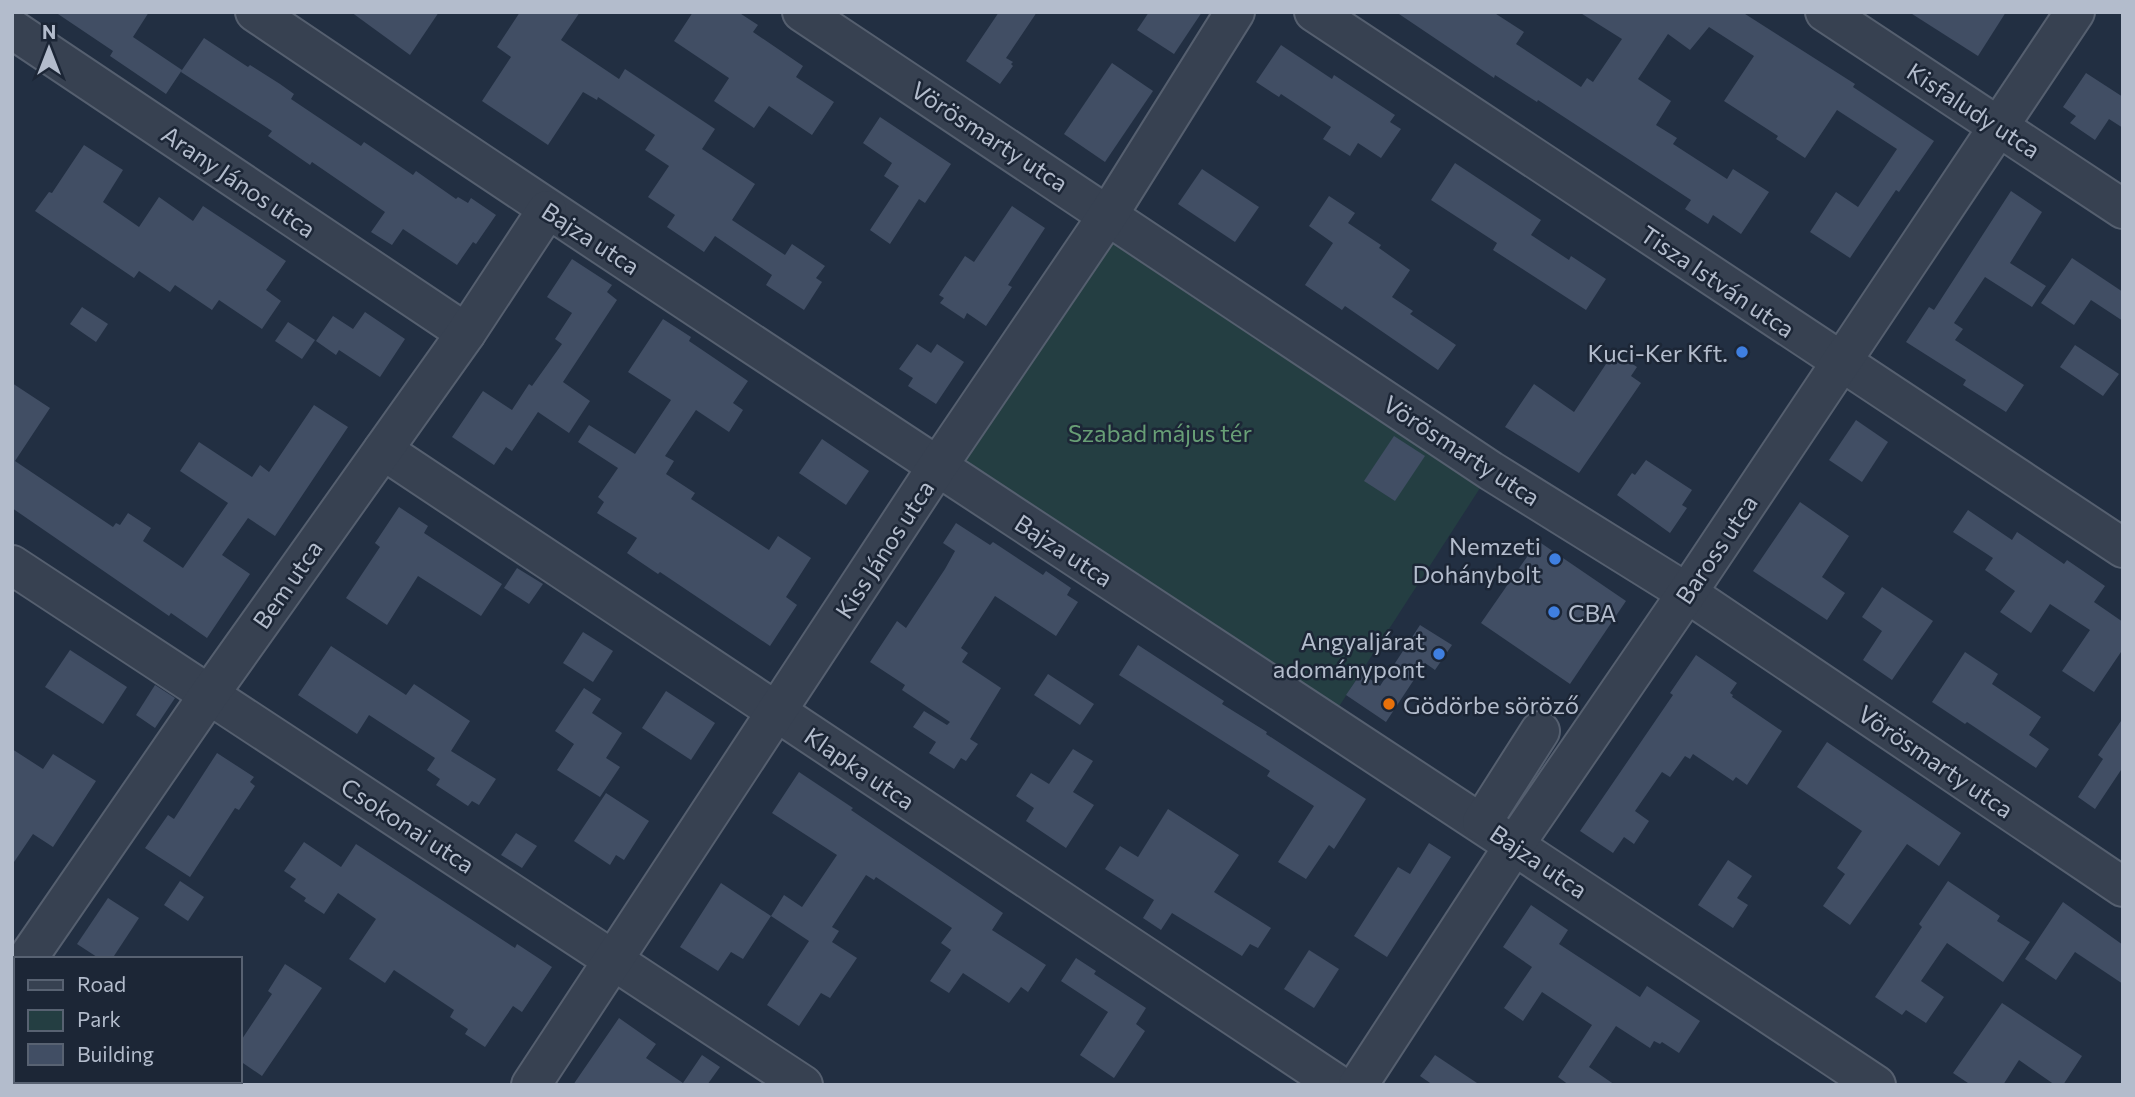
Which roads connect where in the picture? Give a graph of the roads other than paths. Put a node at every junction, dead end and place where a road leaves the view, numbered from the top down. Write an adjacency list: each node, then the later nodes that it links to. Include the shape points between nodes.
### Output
1 (255, 12): 9 (street, Bajza utca)
2 (802, 12): 11 (street, Vörösmarty utca)
3 (1235, 12): 11 (street, Kiss János utca)
4 (1314, 12): 13 (street, Tisza István utca)
5 (1825, 12): 8 (street, Kisfaludy utca)
6 (2075, 12): 8 (street, Baross utca)
7 (12, 29): 12 (street, Arany János utca)
8 (1998, 126): 10 (street, Kisfaludy utca); 13 (street, Baross utca)
9 (547, 209): 12 (street, Bem utca); 15 (street, Bajza utca)
10 (2123, 209)
11 (1108, 215): 15 (street, Kiss János utca); 18 (street, Vörösmarty utca, via 1491,471)
12 (466, 333): 14 (street, Bem utca)
13 (1841, 362): 16 (street, Tisza István utca); 18 (street, Baross utca)
14 (383, 450): 19 (street, Bem utca); 20 (street, Klapka utca)
15 (937, 467): 20 (street, Kiss János utca); 22 (street, Bajza utca)
16 (2123, 548)
17 (12, 565): 19 (street, Csokonai utca)
18 (1687, 593): 23 (street, Baross utca); 24 (street, Vörösmarty utca)
19 (208, 696): 25 (street, Bem utca); 26 (street, Csokonai utca)
20 (776, 712): 26 (street, Kiss János utca); 29 (street, Klapka utca)
21 (1540, 731): 22 (street)
22 (1482, 822): 23 (street, Bajza utca)
23 (1515, 844): 30 (street, Baross utca); 31 (street, Bajza utca)
24 (2123, 887)
25 (28, 957)
26 (613, 958): 27 (street, Kiss János utca); 28 (street, Csokonai utca)
27 (531, 1085)
28 (803, 1085)
29 (1338, 1085)
30 (1358, 1085)
31 (1876, 1085)

